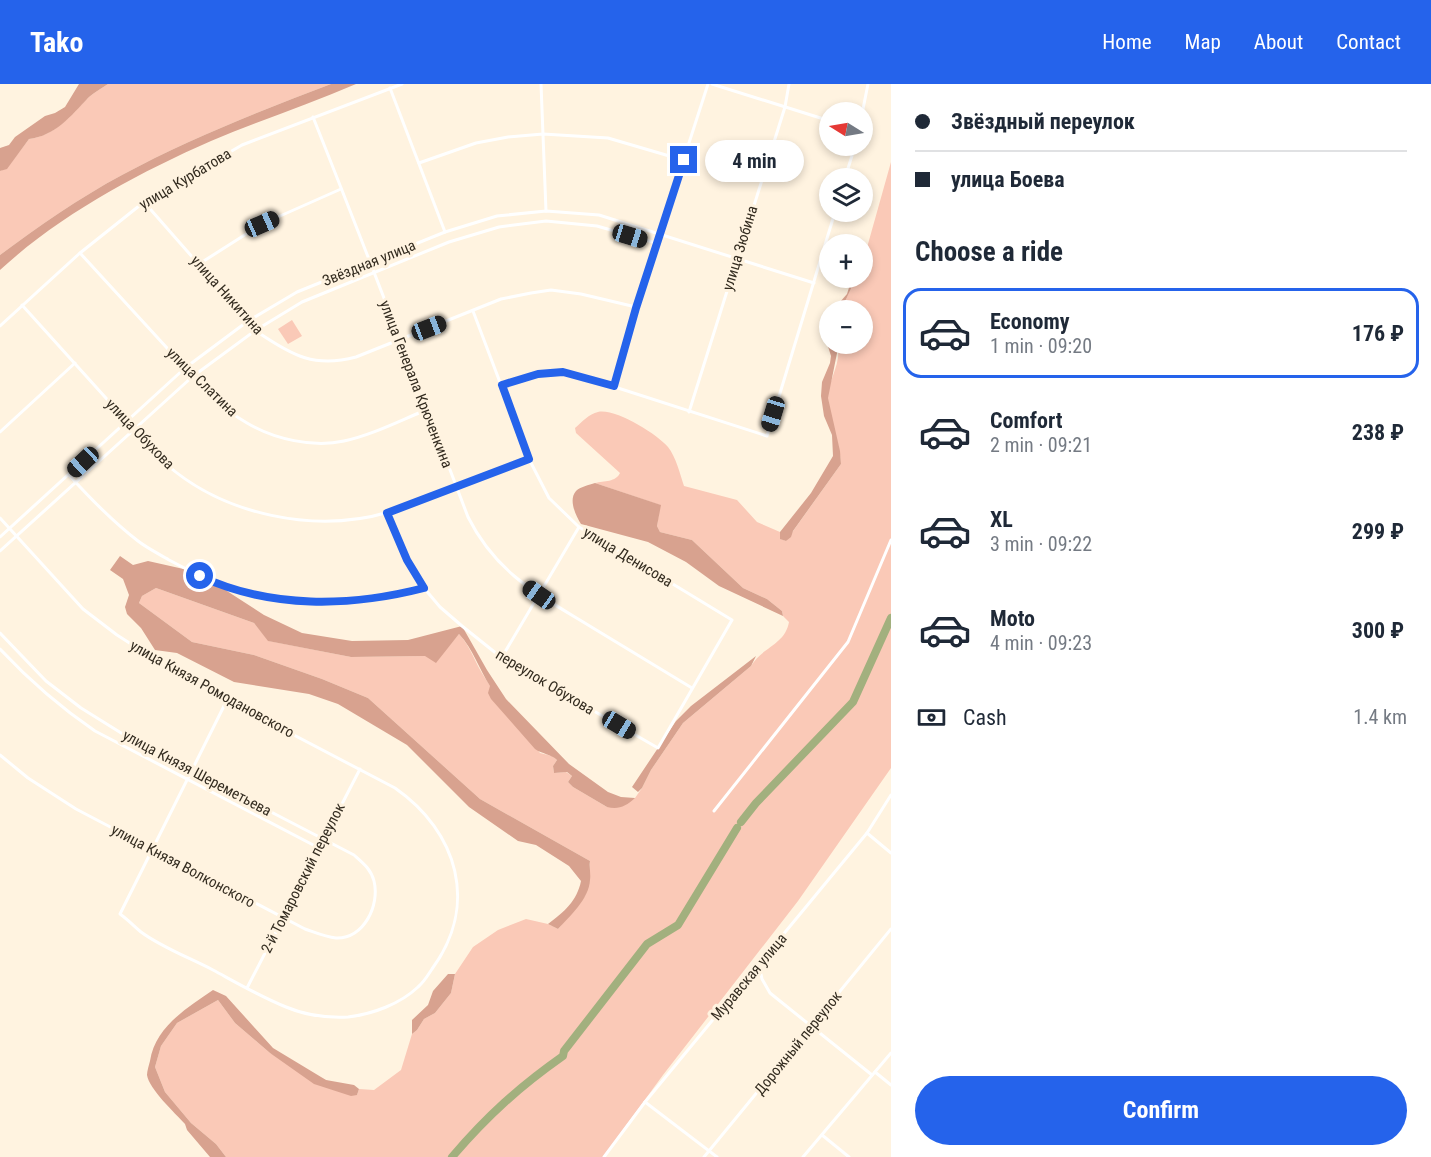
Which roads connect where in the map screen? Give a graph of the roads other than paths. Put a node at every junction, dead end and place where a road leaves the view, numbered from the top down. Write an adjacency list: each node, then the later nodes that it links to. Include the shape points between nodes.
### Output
1 (402, 84): 6 (street, улица Курбатова)
2 (541, 84): 11 (street)
3 (710, 84): 8 (street); 12 (street)
4 (789, 84): 8 (street, улица Зюбина)
5 (868, 84): 7 (street)
6 (390, 88): 9 (street, улица Курбатова); 13 (street)
7 (864, 102)
8 (785, 107): 10 (street); 22 (street, улица Зюбина)
9 (313, 117): 14 (street, улица Генерала Крюченкина); 15 (street, улица Курбатова, via 242,145)
10 (819, 118)
11 (543, 134): 12 (street, via 608,138); 13 (street, via 476,143); 16 (street)
12 (684, 160): 19 (street)
13 (419, 163): 18 (street)
14 (341, 189): 23 (street, улица Генерала Крюченкина); 24 (street, via 262,224)
15 (144, 202): 21 (street, улица Курбатова); 24 (street, улица Никитина)
16 (546, 212): 18 (street, Звёздная улица, via 497,216); 19 (street, Звёздная улица, via 599,215)
17 (832, 222): 26 (street)
18 (445, 232): 23 (street, Звёздная улица)
19 (660, 233): 20 (street); 22 (street, Звёздная улица)
20 (656, 243): 25 (street, Звёздная улица, via 597,226 540,222 499,227 449,242); 28 (street)
21 (81, 253): 27 (street, улица Курбатова); 35 (street, улица Слатина)
22 (737, 258): 26 (street, Звёздная улица); 40 (street, улица Зюбина)
23 (369, 262): 25 (street, улица Генерала Крюченкина); 30 (street, Звёздная улица, via 297,292)
24 (199, 264): 30 (street, улица Никитина)
25 (373, 273): 32 (street, Звёздная улица, via 302,302); 33 (street, улица Генерала Крюченкина)
26 (814, 283): 40 (street, via 767,436)
27 (22, 305): 31 (street, улица Курбатова); 34 (street, улица Обухова)
28 (636, 308): 29 (street, улица Никитина, via 551,290 501,300); 38 (street)
29 (473, 311): 33 (street, улица Никитина); 37 (street, улица Денисова)
30 (248, 321): 32 (street, улица Никитина); 35 (street, Звёздная улица)
31 (0, 326)
32 (256, 330): 33 (street, улица Никитина, via 296,354 331,363); 36 (street, Звёздная улица)
33 (401, 339): 39 (street, улица Генерала Крюченкина)
34 (75, 363): 41 (street, улица Обухова); 43 (street)
35 (185, 368): 36 (street, улица Слатина); 41 (street, Звёздная улица)
36 (192, 377): 39 (street, улица Слатина, via 248,424 292,440 343,442); 42 (street, Звёздная улица)
37 (502, 385): 38 (street, via 538,374 563,372); 44 (street, улица Денисова)
38 (614, 386): 40 (street)
39 (426, 410): 47 (street, улица Генерала Крюченкина)
40 (689, 411)
41 (127, 422): 42 (street, улица Обухова); 45 (street, Звёздная улица)
42 (134, 430): 46 (street, Звёздная улица); 48 (street, улица Обухова, via 166,464 230,503 291,519 351,519)
43 (0, 432)
44 (529, 459): 47 (street, улица Обухова); 50 (street, улица Денисова, via 549,498)
45 (69, 475): 46 (street); 51 (street, Звёздная улица)
46 (76, 483): 52 (street, Звёздная улица); 56 (street, via 138,542 213,582 267,598 307,602 354,601)
47 (456, 488): 48 (street, улица Обухова); 57 (street, улица Генерала Крюченкина, via 472,526 491,555)
48 (387, 513): 56 (street, переулок Обухова)
49 (0, 518): 51 (street, улица Князя Ромодановского)
50 (579, 527): 57 (street); 61 (street, улица Денисова, via 732,620)
51 (10, 528): 52 (street, улица Князя Ромодановского); 53 (street, Звёздная улица)
52 (17, 536): 55 (street, Звёздная улица); 62 (street, улица Князя Ромодановского, via 83,609 156,660)
53 (0, 537)
54 (891, 540): 68 (street, via 848,642)
55 (0, 551)
56 (424, 588): 60 (street, переулок Обухова, via 440,607)
57 (539, 595): 60 (street); 61 (street, улица Генерала Крюченкина)
58 (0, 633): 65 (street, улица Князя Шереметьева, via 46,681 81,708)
59 (0, 649): 66 (street, улица Князя Шереметьева, via 64,710)
60 (502, 658): 61 (street, переулок Обухова, via 658,748)
61 (692, 688)
62 (227, 700): 64 (street, улица Князя Ромодановского); 65 (street)
63 (0, 755): 72 (street, улица Князя Волконского, via 76,809)
64 (360, 769): 70 (street, 2-й Томаровский переулок); 78 (street, улица Князя Ромодановского, via 412,800 428,815 449,851 457,882 457,909 444,953 419,987 397,1002 356,1015 320,1017 287,1008)
65 (192, 771): 66 (street); 70 (street, улица Князя Шереметьева)
66 (188, 779): 71 (street, улица Князя Шереметьева); 72 (street)
67 (891, 795): 69 (street, Муравская улица)
68 (714, 811)
69 (867, 833): 73 (street); 77 (street, Муравская улица)
70 (324, 840): 71 (street, 2-й Томаровский переулок); 74 (street, улица Князя Шереметьева, via 354,855 367,867 374,880 376,898)
71 (319, 848): 75 (street, 2-й Томаровский переулок)
72 (152, 850): 75 (street, улица Князя Волконского); 78 (street, улица Князя Ромодановского, via 120,914 141,932)
73 (891, 853)
74 (371, 914): 75 (street, улица Князя Волконского, via 358,932 337,938 305,929)
75 (282, 917): 78 (street, 2-й Томаровский переулок)
76 (891, 929): 79 (street, Дорожный переулок)
77 (759, 965): 79 (street, via 770,993); 83 (street, Муравская улица)
78 (247, 988)
79 (811, 1027): 81 (street); 85 (street, Дорожный переулок)
80 (891, 1053): 81 (street)
81 (874, 1074): 82 (street); 84 (street)
82 (891, 1085)
83 (645, 1102): 85 (street); 86 (street, Муравская улица)
84 (822, 1135): 89 (street); 90 (street)
85 (709, 1151): 87 (street, Дорожный переулок); 88 (street)
86 (604, 1157)
87 (704, 1157)
88 (717, 1157)
89 (803, 1157)
90 (849, 1157)

